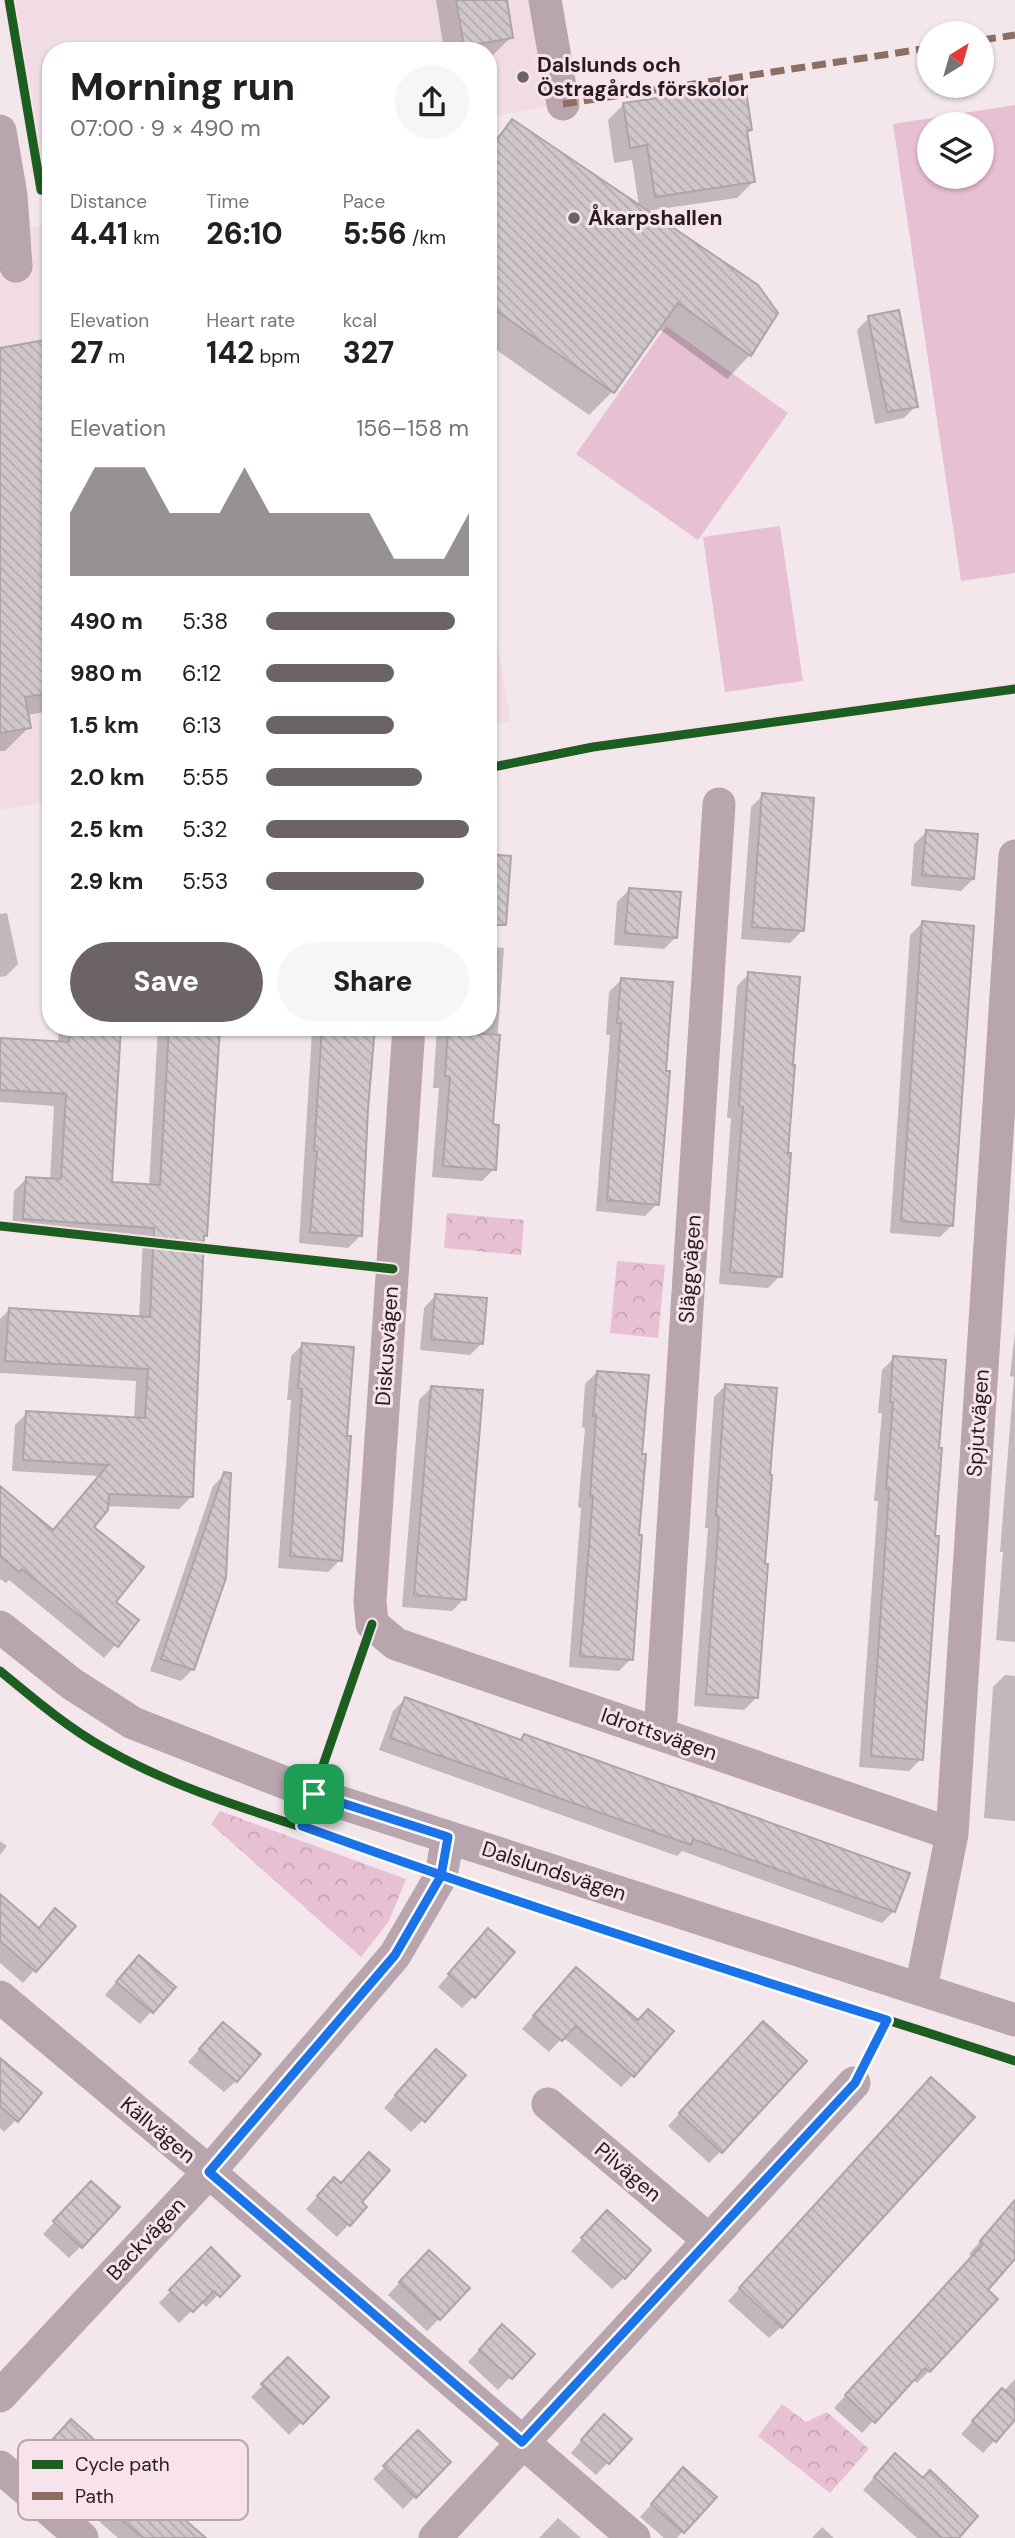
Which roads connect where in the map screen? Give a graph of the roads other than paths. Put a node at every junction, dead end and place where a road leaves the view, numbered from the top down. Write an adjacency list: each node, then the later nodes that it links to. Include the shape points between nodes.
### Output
1 (545, 0): 2 (street)
2 (563, 104)
3 (0, 131): 4 (street)
4 (16, 266)
5 (719, 804): 10 (street, Släggvägen)
6 (1015, 856): 11 (street, Spjutvägen)
7 (408, 1036): 8 (street, Diskusvägen)
8 (372, 1624): 10 (street, Idrottsvägen, via 396,1644)
9 (0, 1627): 12 (street, Dalslundsvägen, via 72,1684 133,1723 314,1794)
10 (660, 1734): 11 (street, Idrottsvägen)
11 (951, 1834): 13 (street, Spjutvägen)
12 (448, 1837): 13 (street, Dalslundsvägen); 18 (street, Backvägen, via 441,1876 395,1955)
13 (921, 1988): 15 (street, Dalslundsvägen)
14 (0, 1997): 18 (street, Källvägen)
15 (1015, 2020)
16 (855, 2083): 19 (street)
17 (548, 2104): 19 (street, Pilvägen)
18 (209, 2172): 20 (street, Backvägen); 21 (street, Källvägen)
19 (709, 2240): 21 (street)
20 (0, 2396)
21 (522, 2442): 26 (street); 27 (street, Källvägen)
22 (0, 2467): 23 (street)
23 (18, 2483)
24 (61, 2520): 25 (street)
25 (82, 2538)
26 (435, 2538)
27 (634, 2538)

